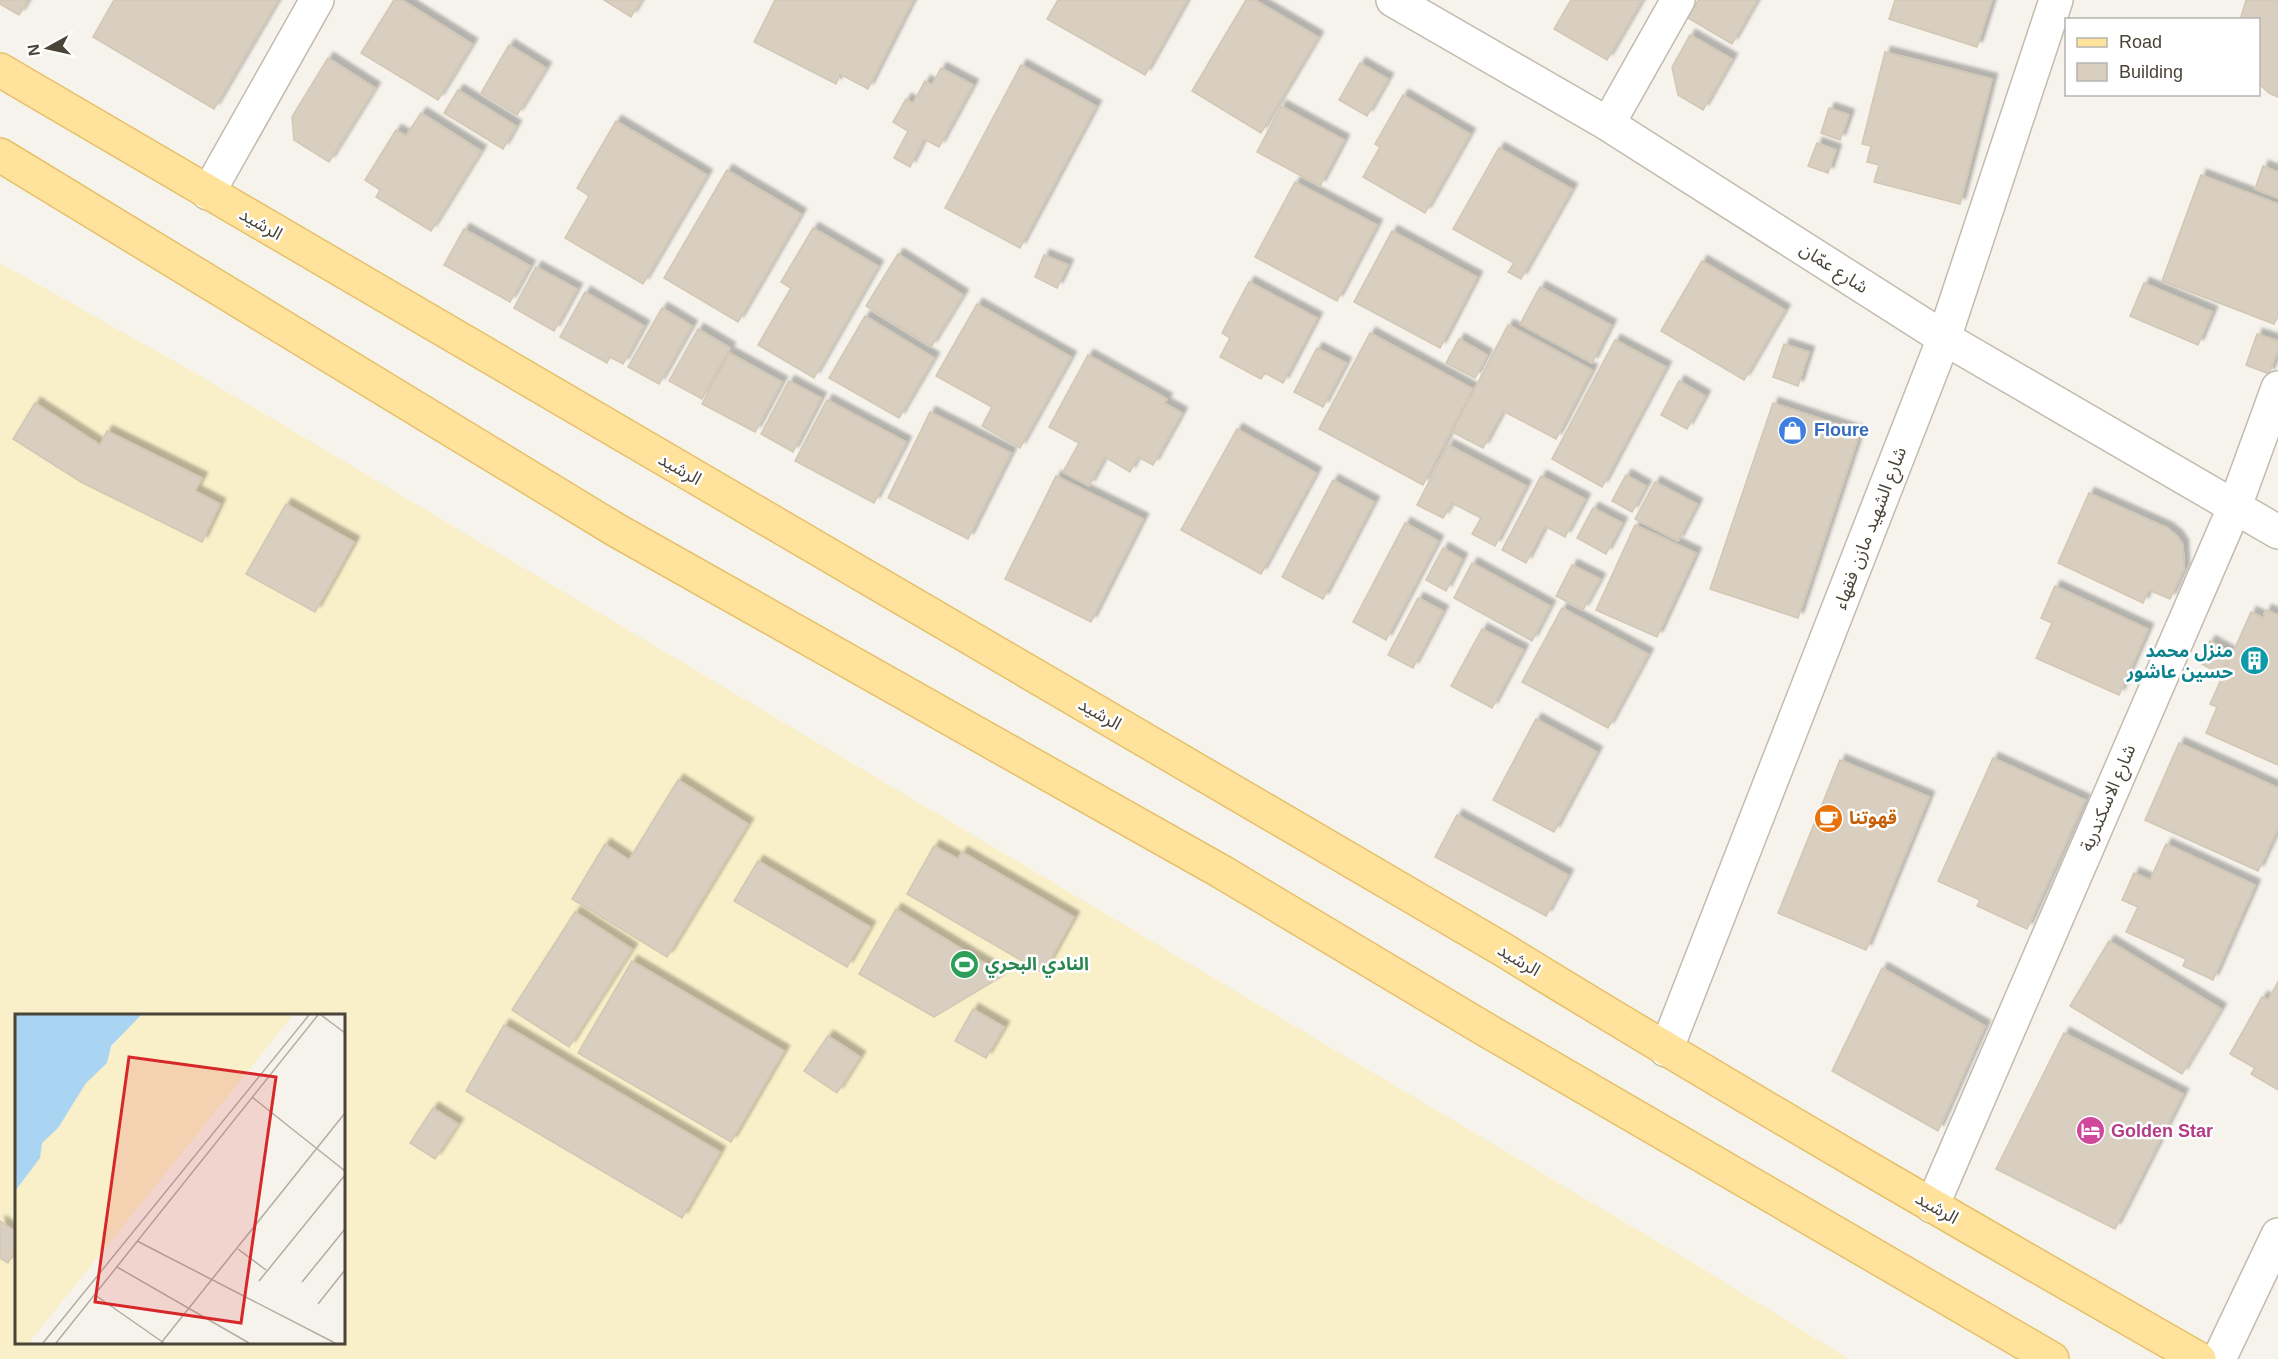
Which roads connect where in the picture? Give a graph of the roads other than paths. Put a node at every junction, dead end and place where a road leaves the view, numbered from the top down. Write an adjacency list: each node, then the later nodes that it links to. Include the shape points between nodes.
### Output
1 (317, 0): 8 (street)
2 (1393, 0): 6 (street, شارع عمّان)
3 (1678, 0): 6 (street)
4 (2056, 0): 9 (street, شارع الشهيد مازن فقهاء)
5 (0, 70): 8 (main road, الرشيد)
6 (1608, 124): 9 (street, شارع عمّان)
7 (0, 155): 16 (main road, via 616,530 1222,872)
8 (208, 192): 13 (main road, الرشيد, via 1491,942)
9 (1944, 338): 11 (street, شارع عمّان); 13 (street, شارع الشهيد مازن فقهاء)
10 (2278, 388): 11 (street, شارع الاسكندرية)
11 (2235, 506): 12 (street, شارع عمّان); 14 (street, شارع الاسكندرية)
12 (2278, 532)
13 (1666, 1050): 14 (main road, الرشيد)
14 (1932, 1206): 17 (main road, الرشيد)
15 (2278, 1235): 18 (street)
16 (2052, 1359)
17 (2199, 1359)
18 (2219, 1359)

